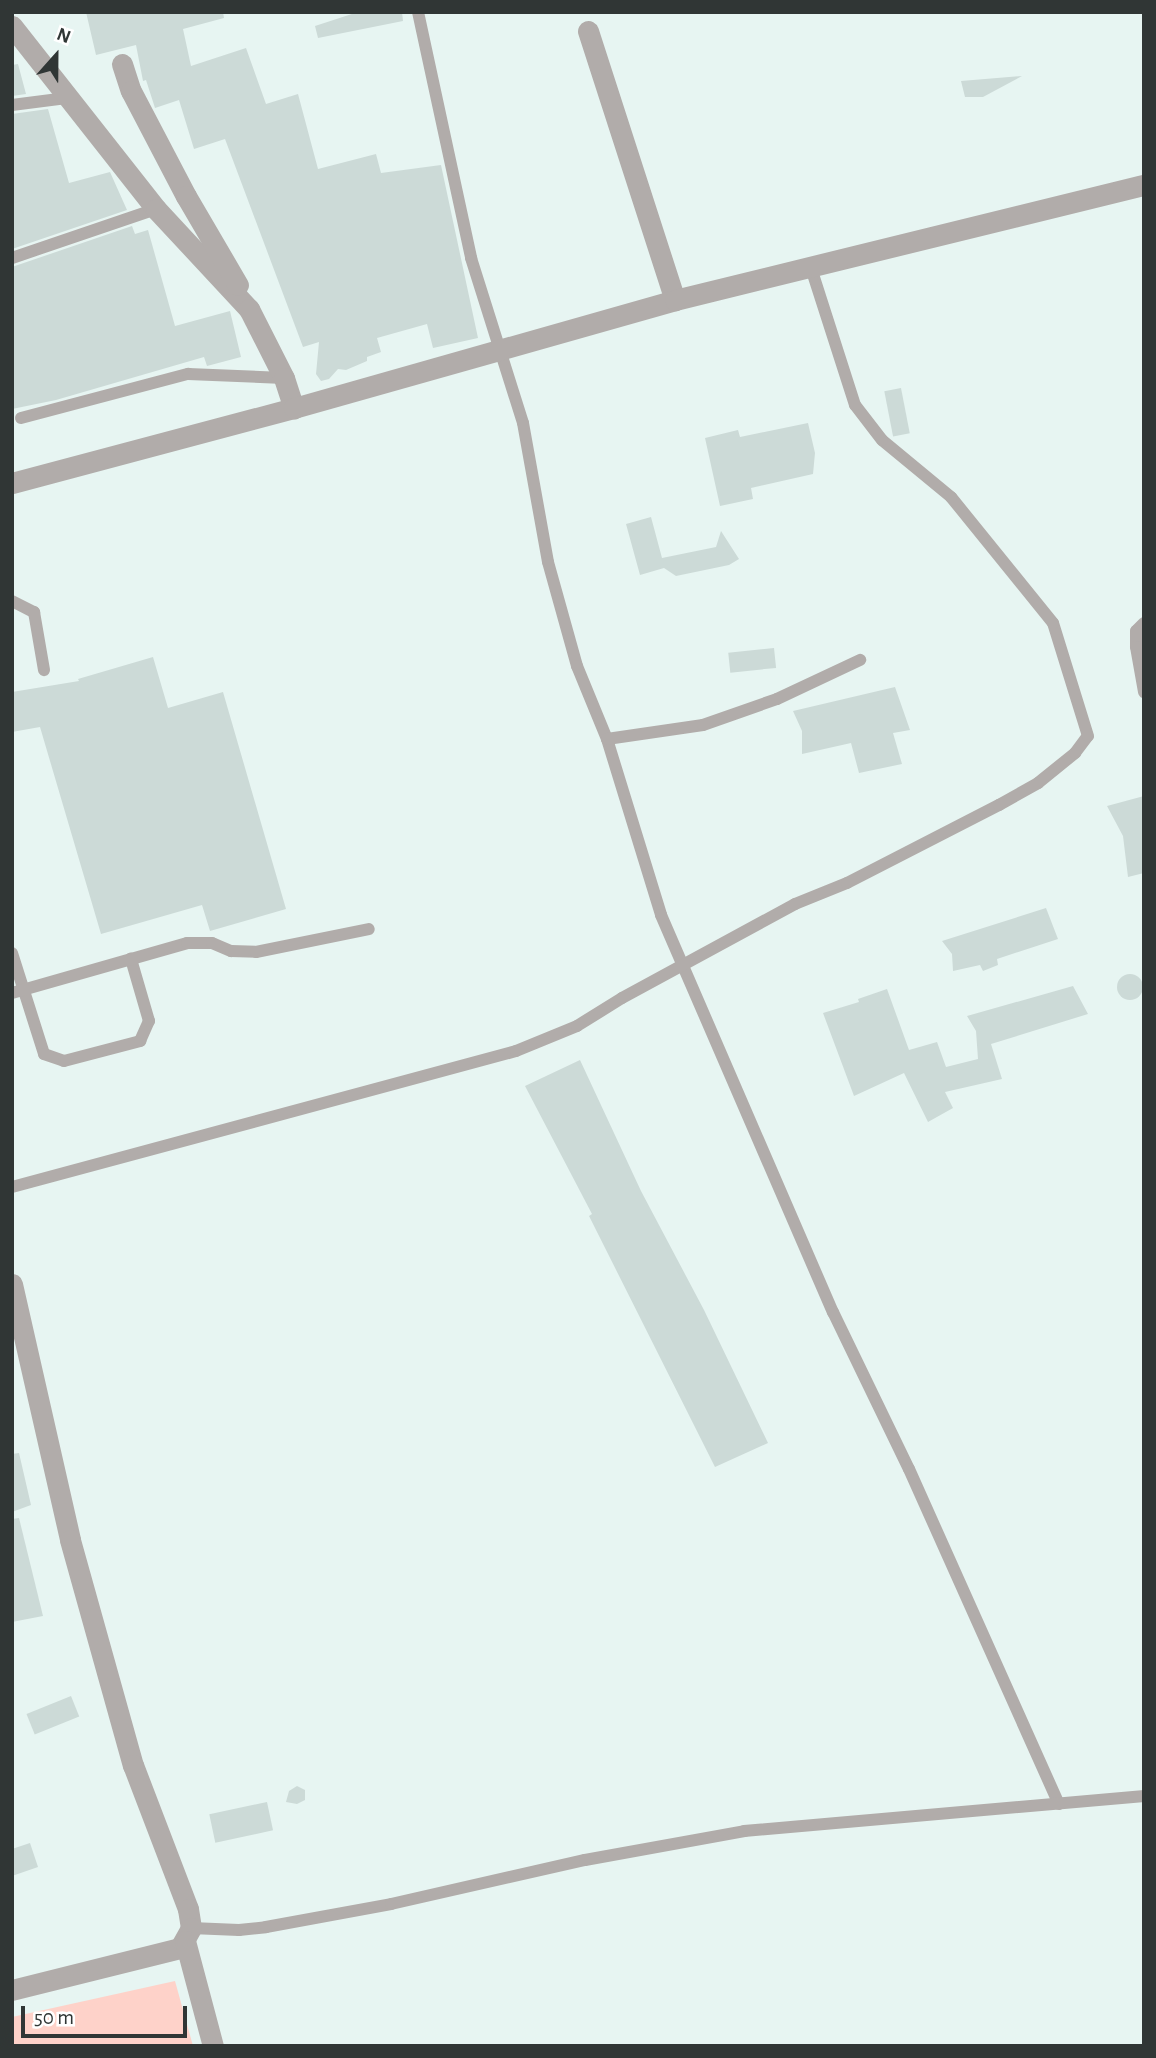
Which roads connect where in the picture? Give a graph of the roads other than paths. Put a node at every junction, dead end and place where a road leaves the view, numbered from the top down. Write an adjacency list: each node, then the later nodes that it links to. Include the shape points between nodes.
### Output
1 (418, 12): 13 (lane, via 471,258)
2 (12, 26): 5 (street)
3 (588, 31): 11 (street)
4 (122, 64): 12 (street, via 131,90)
5 (67, 98): 6 (lane); 8 (street)
6 (12, 105)
7 (1144, 185): 10 (street)
8 (156, 209): 9 (lane); 12 (street)
9 (12, 258)
10 (811, 268): 11 (street); 27 (lane, via 855,405 882,439 951,497 1053,623 1088,736 1038,783 999,805 847,883 795,904)
11 (675, 300): 13 (street)
12 (249, 309): 14 (street)
13 (498, 349): 15 (street); 23 (lane, via 523,423 548,562 577,666)
14 (284, 378): 15 (street); 16 (lane, via 188,374)
15 (294, 408): 17 (street)
16 (20, 418)
17 (12, 482)
18 (12, 601): 21 (lane, via 33,612)
19 (1144, 623): 22 (lane, via 1136,631)
20 (860, 660): 23 (lane, via 777,699 703,725)
21 (44, 670)
22 (1144, 692)
23 (607, 739): 27 (lane, via 661,915)
24 (369, 929): 26 (lane, via 257,953 231,951 212,943 187,943)
25 (12, 953): 28 (lane)
26 (131, 959): 28 (lane); 28 (lane, via 149,1021 140,1041 64,1061 44,1054)
27 (682, 965): 29 (lane, via 577,1026 516,1051); 32 (lane, via 833,1312 909,1469)
28 (18, 991)
29 (12, 1187)
30 (12, 1284): 33 (street, via 70,1540 133,1765 188,1909)
31 (1144, 1796): 32 (lane)
32 (1059, 1804): 33 (lane, via 744,1831 585,1860 391,1904 266,1927)
33 (188, 1935): 34 (street, via 180,1948); 35 (street)
34 (12, 1990)
35 (213, 2046)

